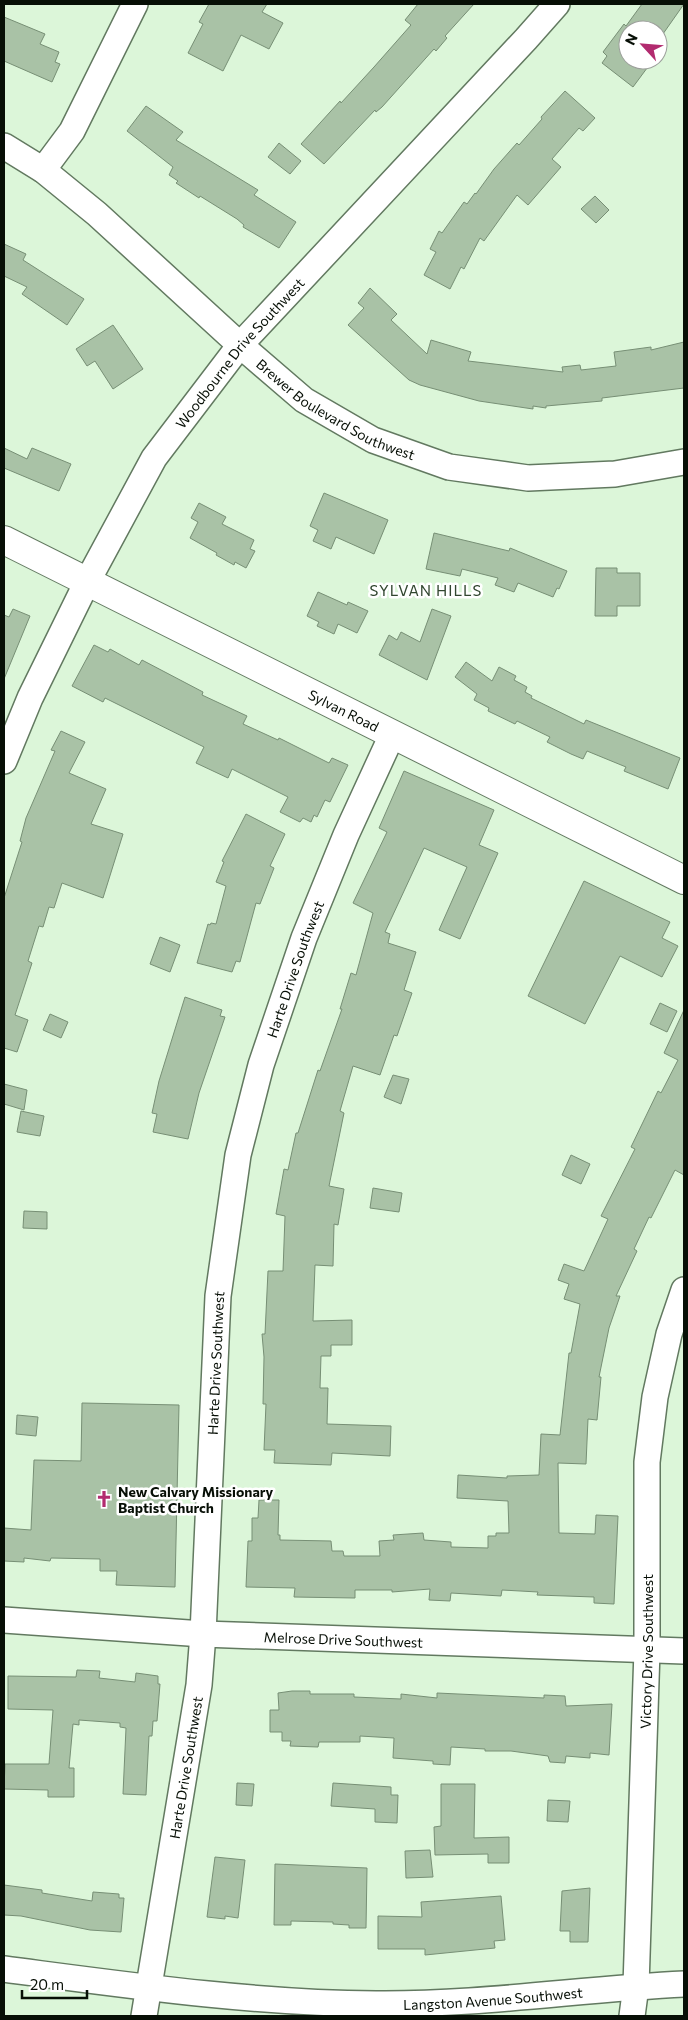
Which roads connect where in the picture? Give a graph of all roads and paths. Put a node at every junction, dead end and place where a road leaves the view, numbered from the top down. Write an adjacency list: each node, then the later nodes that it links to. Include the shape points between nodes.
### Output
1 (135, 4): 4 (street, via 72,131)
2 (557, 4): 5 (street, Woodbourne Drive Southwest)
3 (4, 146): 4 (street, Brewer Boulevard Southwest)
4 (43, 170): 5 (street, Brewer Boulevard Southwest, via 97,214)
5 (240, 344): 6 (street, Brewer Boulevard Southwest, via 304,400 374,440 449,467 528,478 615,474); 8 (street, Woodbourne Drive Southwest, via 154,458)
6 (684, 462)
7 (4, 540): 8 (main road, Sylvan Road)
8 (87, 582): 9 (main road, Sylvan Road); 10 (street, Woodbourne Drive Southwest, via 30,698)
9 (392, 735): 11 (main road, Sylvan Road); 14 (street, Harte Drive Southwest, via 304,938 261,1065 238,1155 218,1296)
10 (4, 761)
11 (684, 880)
12 (684, 1290): 15 (street, Victory Drive Southwest, via 669,1334 655,1397 647,1462)
13 (4, 1620): 14 (street, Melrose Drive Southwest)
14 (203, 1634): 15 (street, Melrose Drive Southwest); 20 (street, Harte Drive Southwest, via 199,1685)
15 (647, 1650): 16 (street, Melrose Drive Southwest); 19 (street, Victory Drive Southwest)
16 (684, 1651)
17 (4, 1970): 20 (street, Langston Avenue Southwest)
18 (684, 1984): 19 (street, Langston Avenue Southwest)
19 (636, 1986): 20 (street, Langston Avenue Southwest, via 472,2001 376,2004 269,2000); 22 (street, Victory Drive Southwest)
20 (148, 1988): 21 (street, Harte Drive Southwest)
21 (144, 2016)
22 (632, 2016)

